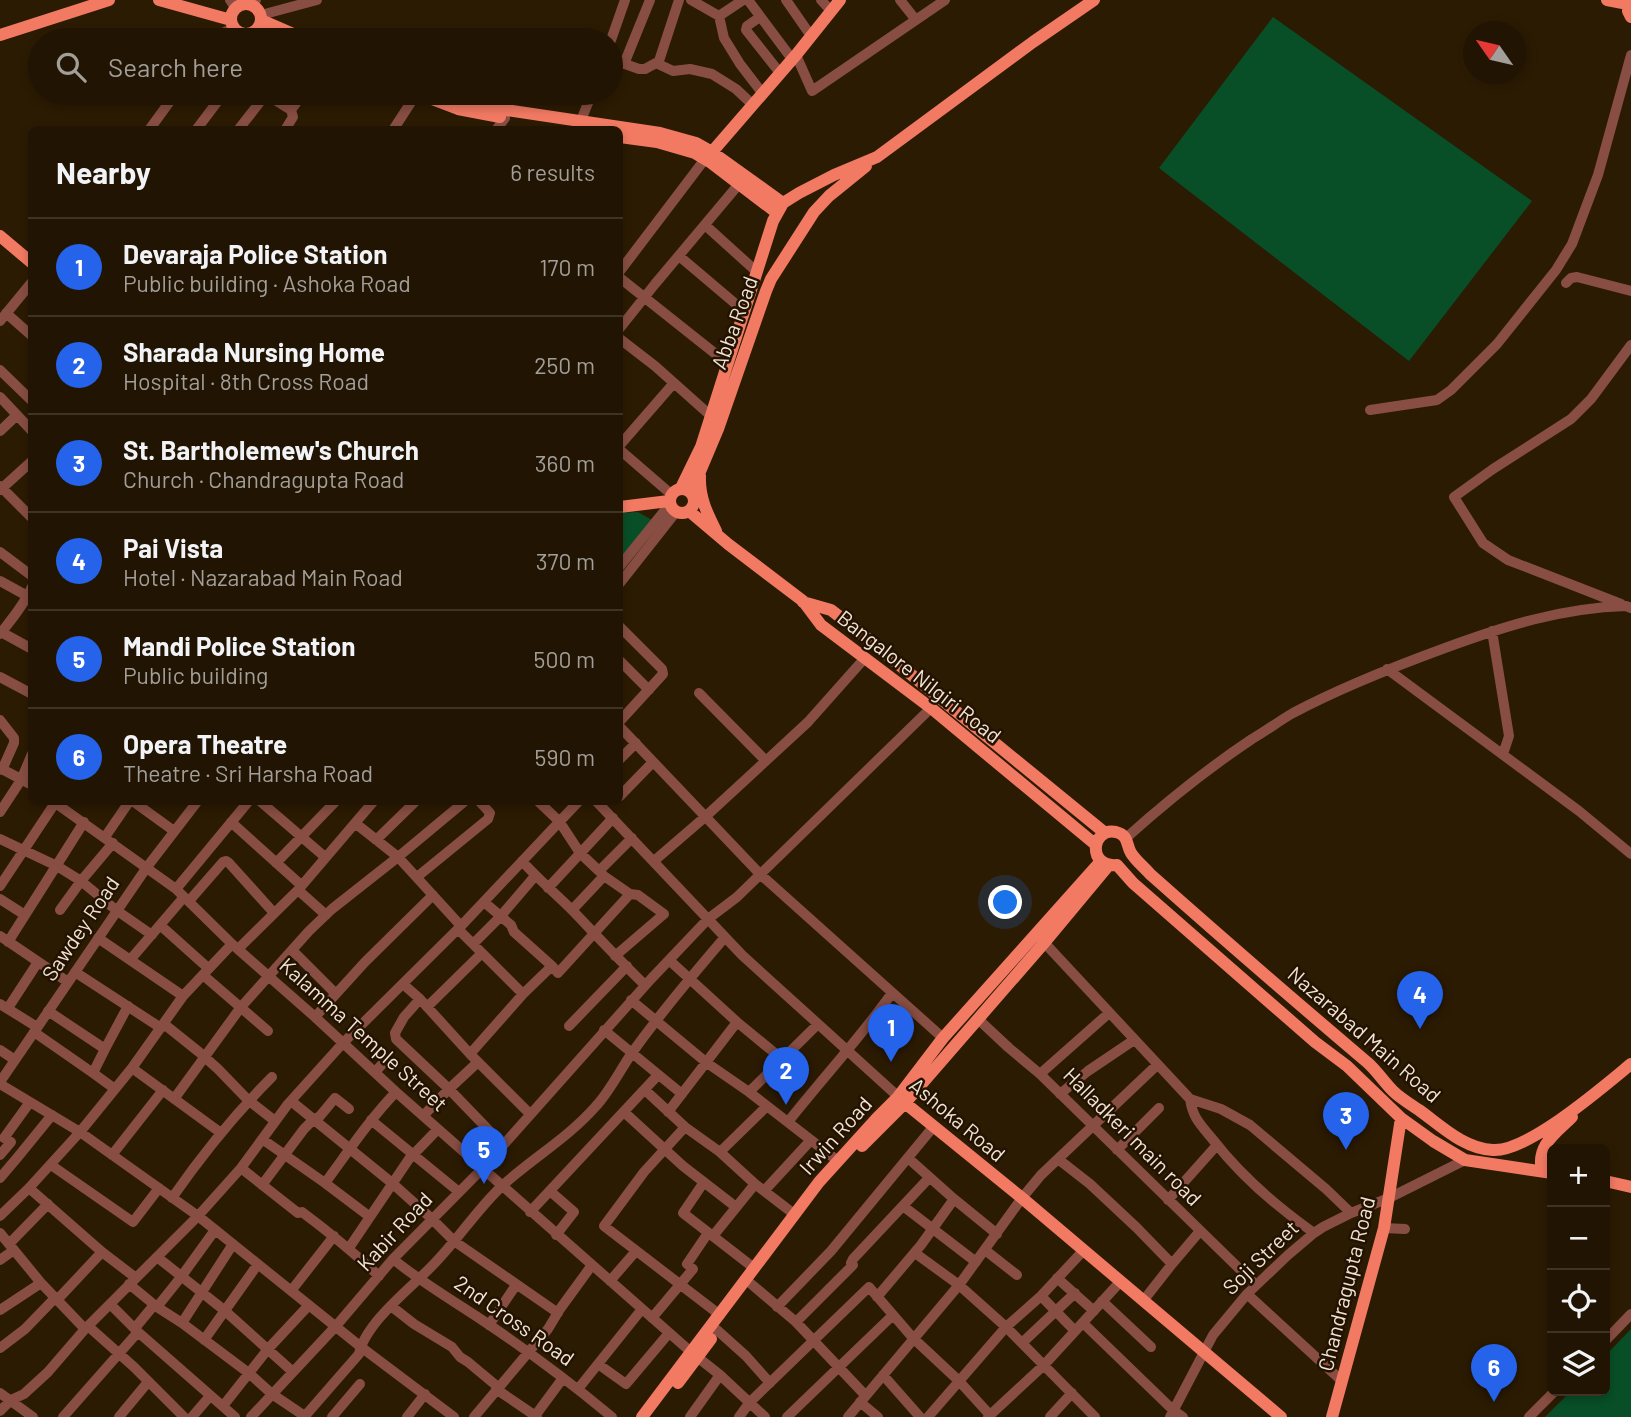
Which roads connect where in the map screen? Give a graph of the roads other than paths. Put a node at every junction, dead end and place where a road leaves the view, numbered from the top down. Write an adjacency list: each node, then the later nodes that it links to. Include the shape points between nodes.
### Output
1 (83, 0): 26 (main road)
2 (109, 0): 29 (main road)
3 (159, 0): 22 (main road)
4 (193, 0): 22 (main road)
5 (317, 0): 27 (street)
6 (625, 0): 28 (street)
7 (649, 0): 33 (street)
8 (679, 0): 34 (street)
9 (691, 0): 23 (street)
10 (746, 0): 19 (street); 24 (street)
11 (786, 0): 30 (street)
12 (821, 0): 21 (street)
13 (839, 0): 21 (main road)
14 (900, 0): 25 (street)
15 (945, 0): 25 (street)
16 (1094, 0): 59 (main road, Abba Road)
17 (1607, 0): 20 (main road)
18 (253, 2): 22 (main road); 27 (main road)
19 (728, 4): 23 (street)
20 (1630, 7)
21 (831, 11): 30 (main road)
22 (233, 13)
23 (719, 16): 36 (street, via 724,38)
24 (760, 17): 32 (street); 35 (street, via 746,30)
25 (916, 20): 32 (street, via 812,91)
26 (0, 27)
27 (261, 28)
28 (615, 28)
29 (0, 35)
30 (811, 36): 32 (main road)
31 (1631, 55): 86 (street, via 1598,175 1572,244 1556,270 1497,344 1451,390 1437,400)
32 (794, 57): 35 (main road)
33 (624, 64): 34 (street, via 639,69)
34 (659, 64): 46 (street, via 673,71 712,74)
35 (780, 73): 36 (main road)
36 (763, 94): 46 (main road)
37 (167, 105): 49 (street)
38 (215, 105): 50 (street)
39 (257, 105): 51 (street)
40 (284, 105): 47 (street)
41 (295, 105): 47 (street)
42 (409, 105): 53 (street)
43 (448, 105): 48 (main road)
44 (483, 105): 55 (main road)
45 (588, 105): 55 (street)
46 (753, 105): 58 (main road)
47 (291, 110): 52 (street)
48 (505, 118): 54 (street); 55 (main road)
49 (152, 126)
50 (199, 126)
51 (241, 126)
52 (288, 126)
53 (395, 126)
54 (499, 126)
55 (581, 126)
56 (623, 130): 58 (main road, via 696,143)
57 (623, 136): 58 (main road)
58 (709, 155): 60 (main road); 61 (main road); 67 (street)
59 (877, 158): 61 (main road, Abba Road, via 799,193); 69 (main road, Abba Road, via 814,212)
60 (739, 184): 61 (main road); 62 (street)
61 (780, 208): 64 (main road)
62 (705, 225): 65 (street); 68 (street)
63 (0, 236): 66 (main road)
64 (765, 246): 68 (main road); 69 (main road)
65 (679, 256): 74 (street); 75 (street)
66 (28, 260)
67 (623, 267)
68 (757, 272): 75 (main road)
69 (771, 279): 93 (main road, Abba Road)
70 (623, 280): 74 (street)
71 (1566, 283): 73 (street, via 1577,277)
72 (28, 287): 76 (street)
73 (1631, 291)
74 (644, 297): 77 (street); 81 (street)
75 (744, 311): 81 (main road)
76 (3, 317): 78 (street)
77 (623, 324)
78 (28, 333)
79 (623, 341): 83 (street)
80 (1631, 345): 108 (street, via 1571,419 1454,497 1483,543 1508,560)
81 (727, 363): 88 (main road)
82 (0, 370): 85 (street)
83 (673, 384): 88 (street); 91 (street)
84 (0, 397): 87 (street)
85 (28, 397)
86 (1370, 410)
87 (17, 415): 89 (street); 90 (street)
88 (711, 416): 96 (main road)
89 (28, 427)
90 (0, 430)
91 (623, 443)
92 (623, 450): 96 (street)
93 (704, 462): 96 (main road, Abba Road); 99 (main road, via 700,491)
94 (28, 464): 95 (street)
95 (1, 488): 98 (street)
96 (678, 500): 97 (main road); 99 (main road, Bangalore Nilgiri Road); 101 (street); 103 (street)
97 (623, 507)
98 (28, 514)
99 (719, 537): 107 (main road, Bangalore Nilgiri Road)
100 (0, 552): 102 (street)
101 (623, 563)
102 (28, 573)
103 (623, 579)
104 (0, 581): 105 (street)
105 (28, 593)
106 (28, 597): 111 (street)
107 (803, 601): 113 (main road, Bangalore Nilgiri Road, via 821,625); 158 (main road, via 831,610)
108 (1629, 607): 110 (street, via 1594,607)
109 (623, 630): 117 (street, via 662,669 662,677)
110 (1492, 631): 115 (street); 125 (street, via 1509,736)
111 (0, 633): 112 (street)
112 (28, 647)
113 (864, 659): 120 (main road, Bangalore Nilgiri Road); 127 (street)
114 (623, 664): 117 (street)
115 (1387, 670): 125 (street); 161 (street, via 1291,714 1202,774)
116 (0, 677): 118 (street)
117 (649, 690): 121 (street)
118 (28, 692)
119 (699, 693): 127 (street)
120 (931, 708): 165 (main road, Bangalore Nilgiri Road); 178 (street, Kabir Road)
121 (623, 717)
122 (0, 720): 130 (street, via 14,738)
123 (623, 724): 124 (street)
124 (636, 743): 126 (street); 128 (street)
125 (1503, 754): 168 (street)
126 (623, 756)
127 (766, 761): 152 (street)
128 (653, 762): 133 (street); 152 (street)
129 (28, 763): 131 (street)
130 (1, 769): 131 (street)
131 (21, 780): 132 (street); 151 (street)
132 (28, 783)
133 (623, 793)
134 (52, 805): 166 (street)
135 (58, 805): 154 (street, Kalamma Temple Street)
136 (130, 805): 163 (street)
137 (136, 805): 157 (street)
138 (195, 805): 157 (street, Sawdey Road)
139 (245, 805): 155 (street)
140 (264, 805): 159 (street)
141 (331, 805): 159 (street)
142 (358, 805): 150 (street)
143 (370, 805): 150 (street)
144 (412, 805): 164 (street)
145 (460, 805): 170 (street)
146 (482, 805): 180 (street, via 488,819)
147 (542, 805): 153 (street)
148 (575, 805): 153 (street)
149 (607, 808): 160 (street, Ashoka Road); 167 (street)
150 (365, 811): 156 (street)
151 (0, 812)
152 (705, 817): 171 (street); 178 (street)
153 (559, 821): 167 (street); 172 (street)
154 (84, 822): 163 (street, Kalamma Temple Street); 175 (street)
155 (231, 822): 173 (street); 187 (street)
156 (355, 823): 164 (street); 169 (street)
157 (174, 831): 176 (street, Sawdey Road)
158 (1105, 833): 161 (main road, via 1112,831); 165 (main road)
159 (300, 837): 169 (street); 173 (street)
160 (632, 838): 171 (street, Ashoka Road); 177 (street)
161 (1126, 838): 272 (main road, Nazarabad Main Road, via 1129,851 1158,882 1394,1091 1460,1139 1493,1150 1519,1145)
162 (0, 839): 166 (street)
163 (109, 840): 176 (street, Kalamma Temple Street); 181 (street)
164 (376, 840): 170 (street)
165 (1096, 845): 174 (main road, via 1096,853)
166 (24, 850): 175 (street); 182 (street)
167 (580, 853): 177 (street); 184 (street)
168 (1631, 854)
169 (325, 857): 183 (street)
170 (398, 857): 180 (street); 195 (street)
171 (654, 861): 197 (street, Ashoka Road)
172 (522, 862): 179 (street); 189 (street)
173 (276, 863): 183 (street)
174 (1109, 864): 204 (main road, Irwin Road); 289 (main road, via 1347,1066)
175 (57, 866): 181 (street); 194 (street)
176 (147, 867): 187 (street, Kalamma Temple Street); 191 (street, Sawdey Road)
177 (602, 874): 185 (street); 192 (street)
178 (761, 875): 197 (street, Kabir Road); 223 (street)
179 (536, 876): 184 (street); 196 (street)
180 (416, 877): 186 (street)
181 (81, 881): 190 (street); 191 (street)
182 (0, 886)
183 (300, 888): 193 (street); 195 (street)
184 (548, 888): 192 (street)
185 (630, 894): 200 (street); 210 (street, via 664,914)
186 (433, 895): 199 (street); 224 (street)
187 (183, 896): 193 (street, via 226,861); 198 (street); 207 (street, Kalamma Temple Street)
188 (0, 899): 194 (street)
189 (484, 902): 196 (street); 199 (street)
190 (60, 910)
191 (116, 910): 201 (street); 203 (street, Sawdey Road)
192 (572, 910): 200 (street)
193 (274, 913): 207 (street)
194 (25, 915): 205 (street)
195 (326, 915): 208 (street)
196 (500, 917): 206 (street); 214 (street)
197 (708, 919): 202 (street, Ashoka Road); 212 (street, Kabir Road)
198 (160, 925): 201 (street); 217 (street)
199 (460, 927): 206 (street); 221 (street)
200 (594, 933): 210 (street); 214 (street, via 558,973)
201 (152, 935): 211 (street)
202 (725, 937): 219 (street); 238 (street, Ashoka Road)
203 (98, 938): 211 (street); 216 (street, Sawdey Road)
204 (1040, 938): 233 (street); 235 (main road, Irwin Road); 244 (main road, Irwin Road)
205 (4, 939): 213 (street)
206 (473, 944): 209 (street)
207 (235, 947): 217 (street); 218 (street, Kalamma Temple Street)
208 (292, 950): 218 (street); 224 (street)
209 (482, 953): 225 (street); 228 (street)
210 (615, 956): 215 (street)
211 (130, 960): 226 (street)
212 (669, 960): 219 (street); 222 (street, Kabir Road)
213 (38, 962): 220 (street); 229 (street)
214 (552, 966): 225 (street)
215 (627, 966): 222 (street); 240 (street)
216 (75, 972): 220 (street, Sawdey Road); 230 (street)
217 (206, 972): 226 (street); 231 (street)
218 (269, 976): 231 (street); 234 (street, Kalamma Temple Street)
219 (689, 980): 236 (street); 237 (street)
220 (68, 982): 232 (street, Sawdey Road)
221 (402, 984): 228 (street); 246 (street)
222 (645, 985): 227 (street, Kabir Road)
223 (892, 993): 244 (street); 249 (street)
224 (336, 994): 234 (street)
225 (523, 994): 252 (street)
226 (183, 996): 239 (street)
227 (631, 1000): 236 (street); 242 (street, Kabir Road)
228 (424, 1003): 252 (street); 267 (street, via 404,1017 395,1037)
229 (4, 1006): 241 (street)
230 (128, 1006): 239 (street); 247 (street)
231 (241, 1007): 243 (street); 251 (street)
232 (48, 1011): 241 (street, Sawdey Road); 247 (street)
233 (1109, 1013): 245 (street); 262 (street)
234 (315, 1017): 246 (street, Kalamma Temple Street)
235 (978, 1019): 262 (street, Halladkeri main road); 278 (main road, Irwin Road)
236 (655, 1021): 250 (street); 256 (street)
237 (737, 1022): 254 (street); 256 (street)
238 (817, 1024): 249 (street, Ashoka Road); 254 (street)
239 (163, 1026): 251 (street); 259 (street)
240 (569, 1026)
241 (36, 1030): 255 (street, Sawdey Road); 261 (street)
242 (604, 1030): 250 (street); 286 (street, Kabir Road)
243 (268, 1031)
244 (943, 1038): 278 (main road, Irwin Road)
245 (1134, 1040): 258 (street); 274 (street)
246 (343, 1043): 260 (street, Kalamma Temple Street); 279 (street)
247 (105, 1049): 261 (street)
248 (0, 1050): 255 (street)
249 (848, 1052): 278 (street, Ashoka Road); 293 (street)
250 (631, 1054): 263 (street); 327 (street, via 598,1105)
251 (205, 1058): 275 (street); 277 (street)
252 (474, 1058): 267 (street); 286 (street)
253 (387, 1059): 260 (street)
254 (782, 1059): 271 (street)
255 (15, 1060): 265 (street, Sawdey Road)
256 (707, 1063): 271 (street); 273 (street)
257 (1631, 1064): 272 (main road, Nazarabad Main Road)
258 (1157, 1065): 276 (street); 296 (street)
259 (132, 1068): 266 (street); 268 (street)
260 (374, 1072): 270 (street, Kalamma Temple Street)
261 (93, 1073): 266 (street)
262 (1040, 1074): 274 (street, Halladkeri main road)
263 (658, 1075): 269 (street); 273 (street)
264 (271, 1077): 277 (street)
265 (0, 1083): 280 (street)
266 (115, 1089): 298 (street)
267 (449, 1089): 288 (street); 302 (street)
268 (163, 1090): 275 (street); 311 (street)
269 (645, 1090): 284 (street); 285 (street)
270 (396, 1091): 288 (street, Kalamma Temple Street); 291 (street)
271 (749, 1092): 281 (street)
272 (1597, 1092): 319 (main road, via 1540,1154)
273 (682, 1094): 285 (street)
274 (1060, 1094): 296 (street, Halladkeri main road)
275 (174, 1099): 299 (street)
276 (1190, 1099): 303 (street, via 1192,1113); 343 (street, via 1251,1125)
277 (248, 1100): 292 (street); 299 (street)
278 (902, 1100): 294 (main road, Ashoka Road); 315 (main road, Irwin Road); 386 (main road, Irwin Road, via 824,1186)
279 (290, 1101): 290 (street); 292 (street)
280 (30, 1102): 287 (street); 310 (street, via 4,1138 11,1142)
281 (767, 1106): 293 (street); 307 (street)
282 (1158, 1108): 306 (street)
283 (349, 1109): 290 (street, via 335,1098)
284 (624, 1112): 305 (street); 332 (street)
285 (668, 1112): 295 (street)
286 (530, 1114): 302 (street, Kabir Road)
287 (52, 1115): 298 (street); 320 (street)
288 (423, 1116): 297 (street, Kalamma Temple Street)
289 (1401, 1118): 314 (main road); 336 (main road, Chandragupta Road)
290 (313, 1120): 304 (street); 308 (street)
291 (371, 1120): 304 (street); 309 (street)
292 (275, 1121): 300 (street)
293 (788, 1122): 301 (street)
294 (934, 1126): 312 (street); 335 (main road, Ashoka Road)
295 (685, 1127): 305 (street); 307 (street)
296 (1093, 1127): 306 (street, Halladkeri main road); 313 (street)
297 (438, 1129): 309 (street); 318 (street, Kalamma Temple Street)
298 (80, 1132): 311 (street); 316 (street)
299 (221, 1133): 334 (street)
300 (262, 1139): 308 (street); 317 (street)
301 (810, 1140): 315 (street); 331 (street)
302 (503, 1145): 318 (street, Kabir Road)
303 (1217, 1145): 338 (street); 355 (street, via 1245,1177)
304 (350, 1149): 324 (street); 325 (street)
305 (664, 1149): 322 (street); 365 (street, via 604,1226)
306 (1117, 1150): 338 (street, Halladkeri main road)
307 (720, 1152): 331 (street)
308 (285, 1154): 324 (street); 326 (street)
309 (414, 1154): 325 (street); 333 (street)
310 (0, 1155)
311 (112, 1155): 330 (street)
312 (908, 1158): 321 (street); 404 (street, via 831,1251)
313 (1058, 1159): 335 (street); 374 (street)
314 (1465, 1160): 319 (main road); 336 (street, Soji Street)
315 (838, 1161): 344 (main road, Irwin Road)
316 (51, 1165): 329 (street); 330 (street, via 133,1222)
317 (241, 1168): 326 (street); 346 (street)
318 (482, 1169): 327 (street, Kalamma Temple Street); 333 (street, Kabir Road)
319 (1547, 1172)
320 (0, 1178)
321 (929, 1178): 337 (street); 340 (street)
322 (704, 1182): 341 (street); 358 (street, via 682,1213)
323 (1610, 1182): 328 (main road)
324 (325, 1183): 347 (street)
325 (392, 1184): 347 (street); 348 (street)
326 (262, 1185): 359 (street)
327 (503, 1185): 342 (street, Kalamma Temple Street); 360 (street)
328 (1631, 1187)
329 (29, 1188): 339 (street); 345 (street)
330 (159, 1188): 334 (street)
331 (760, 1188): 341 (street); 344 (street)
332 (550, 1191): 342 (street); 357 (street, via 575,1212)
333 (459, 1192): 348 (street, Kabir Road)
334 (172, 1198): 346 (street)
335 (1021, 1198): 356 (street); 366 (main road, Ashoka Road)
336 (1389, 1198): 343 (street, Soji Street); 349 (main road, Chandragupta Road)
337 (954, 1199): 352 (street); 356 (street)
338 (1168, 1200): 353 (street, Halladkeri main road)
339 (48, 1204): 362 (street); 367 (street)
340 (903, 1206): 352 (street); 415 (street)
341 (736, 1208): 358 (street)
342 (530, 1212): 357 (street, Kalamma Temple Street)
343 (1351, 1213): 355 (street, Soji Street)
344 (794, 1214): 376 (main road, Irwin Road)
345 (0, 1216)
346 (198, 1216): 351 (street); 369 (street)
347 (370, 1217): 363 (street)
348 (432, 1219): 360 (street); 371 (street, Kabir Road)
349 (1384, 1228): 350 (street); 448 (main road, Chandragupta Road)
350 (1405, 1229)
351 (215, 1230): 361 (street); 379 (street)
352 (933, 1230): 368 (street); 372 (street)
353 (1200, 1231): 374 (street); 390 (street, Halladkeri main road)
354 (0, 1233): 362 (street)
355 (1314, 1233): 390 (street, Soji Street)
356 (997, 1234): 364 (street)
357 (556, 1235): 375 (street, Kalamma Temple Street)
358 (710, 1235): 376 (street); 387 (street, via 687,1264 693,1269)
359 (334, 1236): 363 (street); 391 (street)
360 (454, 1241): 381 (street); 388 (street)
361 (233, 1244): 373 (street); 392 (street)
362 (11, 1247): 370 (street); 385 (street)
363 (349, 1248): 378 (street)
364 (985, 1250): 372 (street); 377 (street)
365 (636, 1251): 383 (street); 387 (street)
366 (1083, 1251): 380 (street); 384 (main road, Ashoka Road)
367 (102, 1252): 382 (street); 397 (street)
368 (915, 1253): 389 (street); 396 (street)
369 (157, 1257): 379 (street); 382 (street)
370 (0, 1259)
371 (393, 1259): 378 (street, Kabir Road); 381 (street, 2nd Cross Road)
372 (976, 1262): 389 (street)
373 (258, 1264): 391 (street); 407 (street)
374 (1172, 1264): 399 (street)
375 (592, 1265): 383 (street, Kalamma Temple Street); 410 (street)
376 (754, 1268): 412 (main road, Irwin Road)
377 (1017, 1275)
378 (379, 1276): 418 (street, Kabir Road)
379 (181, 1278): 392 (street); 402 (street)
380 (1057, 1278): 393 (street); 395 (street)
381 (419, 1279): 403 (street); 417 (street, 2nd Cross Road)
382 (133, 1281): 400 (street); 402 (street)
383 (610, 1281): 405 (street, Kalamma Temple Street)
384 (1120, 1282): 398 (street); 399 (main road, Ashoka Road)
385 (41, 1283): 397 (street); 406 (street)
386 (750, 1283): 404 (street); 423 (main road, Irwin Road)
387 (680, 1284): 412 (street); 414 (street)
388 (516, 1285): 410 (street); 417 (street)
389 (959, 1285): 420 (street); 426 (street)
390 (1256, 1286): 394 (street, Soji Street)
391 (291, 1291): 401 (street)
392 (202, 1293): 407 (street); 416 (street)
393 (1074, 1293): 408 (street); 409 (street)
394 (1247, 1294): 435 (street, Soji Street); 448 (street)
395 (1041, 1296): 408 (street); 420 (street)
396 (877, 1297): 413 (street); 428 (street, via 869,1287)
397 (56, 1299): 419 (street); 432 (street)
398 (1102, 1301): 409 (street); 431 (street)
399 (1143, 1301): 435 (main road, Ashoka Road)
400 (110, 1304): 419 (street); 422 (street)
401 (309, 1305): 418 (street); 433 (street)
402 (155, 1306): 416 (street); 422 (street)
403 (391, 1306): 430 (street); 451 (street, via 452,1347)
404 (777, 1307): 415 (street)
405 (642, 1309): 414 (street, Kalamma Temple Street); 438 (street)
406 (0, 1310)
407 (224, 1310): 427 (street); 433 (street)
408 (1056, 1311): 421 (street); 429 (street)
409 (1094, 1311): 421 (street)
410 (558, 1312): 434 (street)
411 (1631, 1314): 425 (street)
412 (720, 1315): 437 (main road, Irwin Road)
413 (893, 1315): 426 (street); 440 (street)
414 (652, 1318): 424 (street, Kalamma Temple Street)
415 (796, 1322): 428 (street)
416 (182, 1323): 427 (street)
417 (489, 1325): 434 (street, 2nd Cross Road)
418 (336, 1326): 430 (street); 441 (street, Kabir Road)
419 (86, 1327): 436 (street); 460 (street, via 48,1371)
420 (1006, 1327): 429 (street); 447 (street)
421 (1079, 1327): 439 (street); 465 (street)
422 (137, 1330): 436 (street); 457 (street)
423 (717, 1330): 437 (main road, Irwin Road); 449 (street)
424 (669, 1333): 437 (street, Kalamma Temple Street); 438 (street, via 626,1384)
425 (1610, 1335)
426 (913, 1338): 444 (street); 447 (street)
427 (204, 1340): 442 (street)
428 (814, 1340): 440 (street); 449 (street)
429 (1023, 1343): 439 (street)
430 (361, 1347): 456 (street); 475 (street)
431 (1152, 1347)
432 (0, 1348)
433 (268, 1349): 441 (street); 442 (street)
434 (528, 1352): 445 (street, 2nd Cross Road); 451 (street)
435 (1205, 1352): 465 (street, Soji Street); 493 (main road, Ashoka Road)
436 (120, 1354): 446 (street); 470 (street)
437 (694, 1355): 443 (street, Kalamma Temple Street); 481 (main road, Irwin Road); 482 (main road)
438 (598, 1364): 452 (street)
439 (1044, 1365): 454 (street); 468 (street)
440 (839, 1367): 459 (street); 486 (street)
441 (293, 1372): 455 (street, Kabir Road)
442 (250, 1374): 455 (street); 462 (street)
443 (720, 1375): 461 (street, Kalamma Temple Street); 483 (street)
444 (883, 1375): 459 (street); 489 (street)
445 (563, 1378): 452 (street, 2nd Cross Road); 467 (street)
446 (148, 1381): 471 (street); 472 (street)
447 (959, 1381): 468 (street); 490 (street)
448 (1342, 1381): 494 (main road, Chandragupta Road)
449 (770, 1382): 461 (street)
450 (360, 1384): 476 (street)
451 (497, 1388): 467 (street); 479 (street)
452 (578, 1389): 480 (street, 2nd Cross Road)
453 (0, 1393): 460 (street)
454 (1072, 1393): 491 (street); 492 (street)
455 (272, 1394): 466 (street, Kabir Road); 475 (street)
456 (425, 1394): 477 (street); 478 (street)
457 (210, 1396): 462 (street); 473 (street)
458 (1550, 1396): 495 (street)
459 (863, 1398): 487 (street); 488 (street)
460 (11, 1400): 463 (street); 464 (street)
461 (750, 1402): 484 (street); 485 (street, Kalamma Temple Street)
462 (223, 1406): 474 (street)
463 (0, 1410)
464 (19, 1413): 469 (street)
465 (1175, 1415)
466 (253, 1416)
467 (536, 1416)
468 (989, 1416)
469 (33, 1417)
470 (63, 1417)
471 (120, 1417)
472 (184, 1417)
473 (192, 1417)
474 (235, 1417)
475 (305, 1417)
476 (332, 1417)
477 (407, 1417)
478 (454, 1417)
479 (474, 1417)
480 (612, 1417)
481 (642, 1417)
482 (652, 1417)
483 (690, 1417)
484 (739, 1417)
485 (765, 1417)
486 (787, 1417)
487 (848, 1417)
488 (878, 1417)
489 (920, 1417)
490 (928, 1417)
491 (1050, 1417)
492 (1095, 1417)
493 (1281, 1417)
494 (1332, 1417)
495 (1528, 1417)

